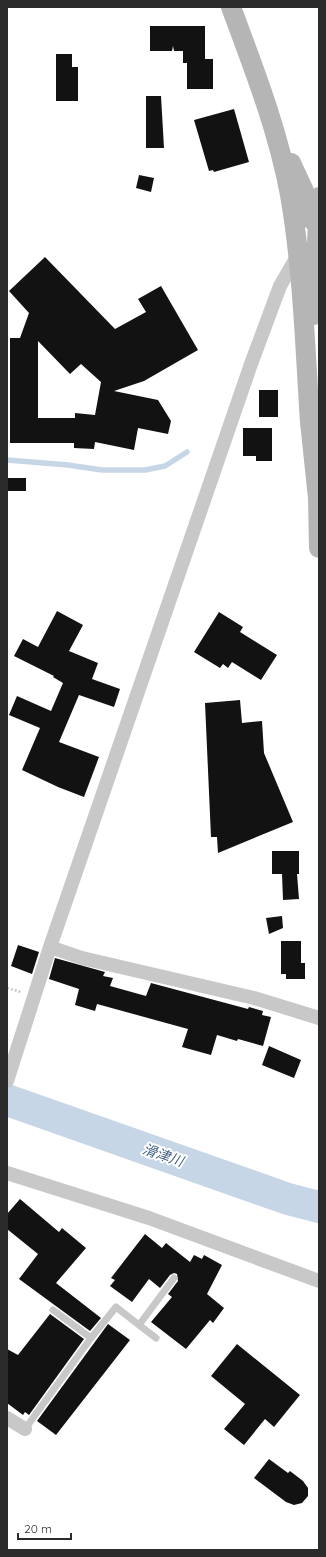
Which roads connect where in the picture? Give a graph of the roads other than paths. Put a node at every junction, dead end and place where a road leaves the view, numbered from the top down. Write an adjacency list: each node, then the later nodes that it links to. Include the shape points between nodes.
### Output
1 (231, 7): 2 (street)
2 (276, 131): 4 (street, via 304,191); 5 (street, via 290,195)
3 (319, 198): 4 (street)
4 (318, 237): 6 (street)
5 (298, 254): 6 (street); 9 (street, via 280,286 251,364)
6 (310, 422): 7 (street)
7 (319, 494): 8 (street)
8 (319, 548)
9 (50, 947): 10 (street, via 82,958 254,998); 11 (street)
10 (319, 1018)
11 (7, 1081)
12 (7, 1174): 14 (street, via 149,1218)
13 (174, 1278): 16 (lane)
14 (319, 1281)
15 (53, 1310): 17 (lane)
16 (139, 1325): 17 (lane, via 116,1307); 18 (lane)
17 (91, 1338): 20 (lane)
18 (156, 1338)
19 (7, 1418): 20 (street)
20 (25, 1429)

